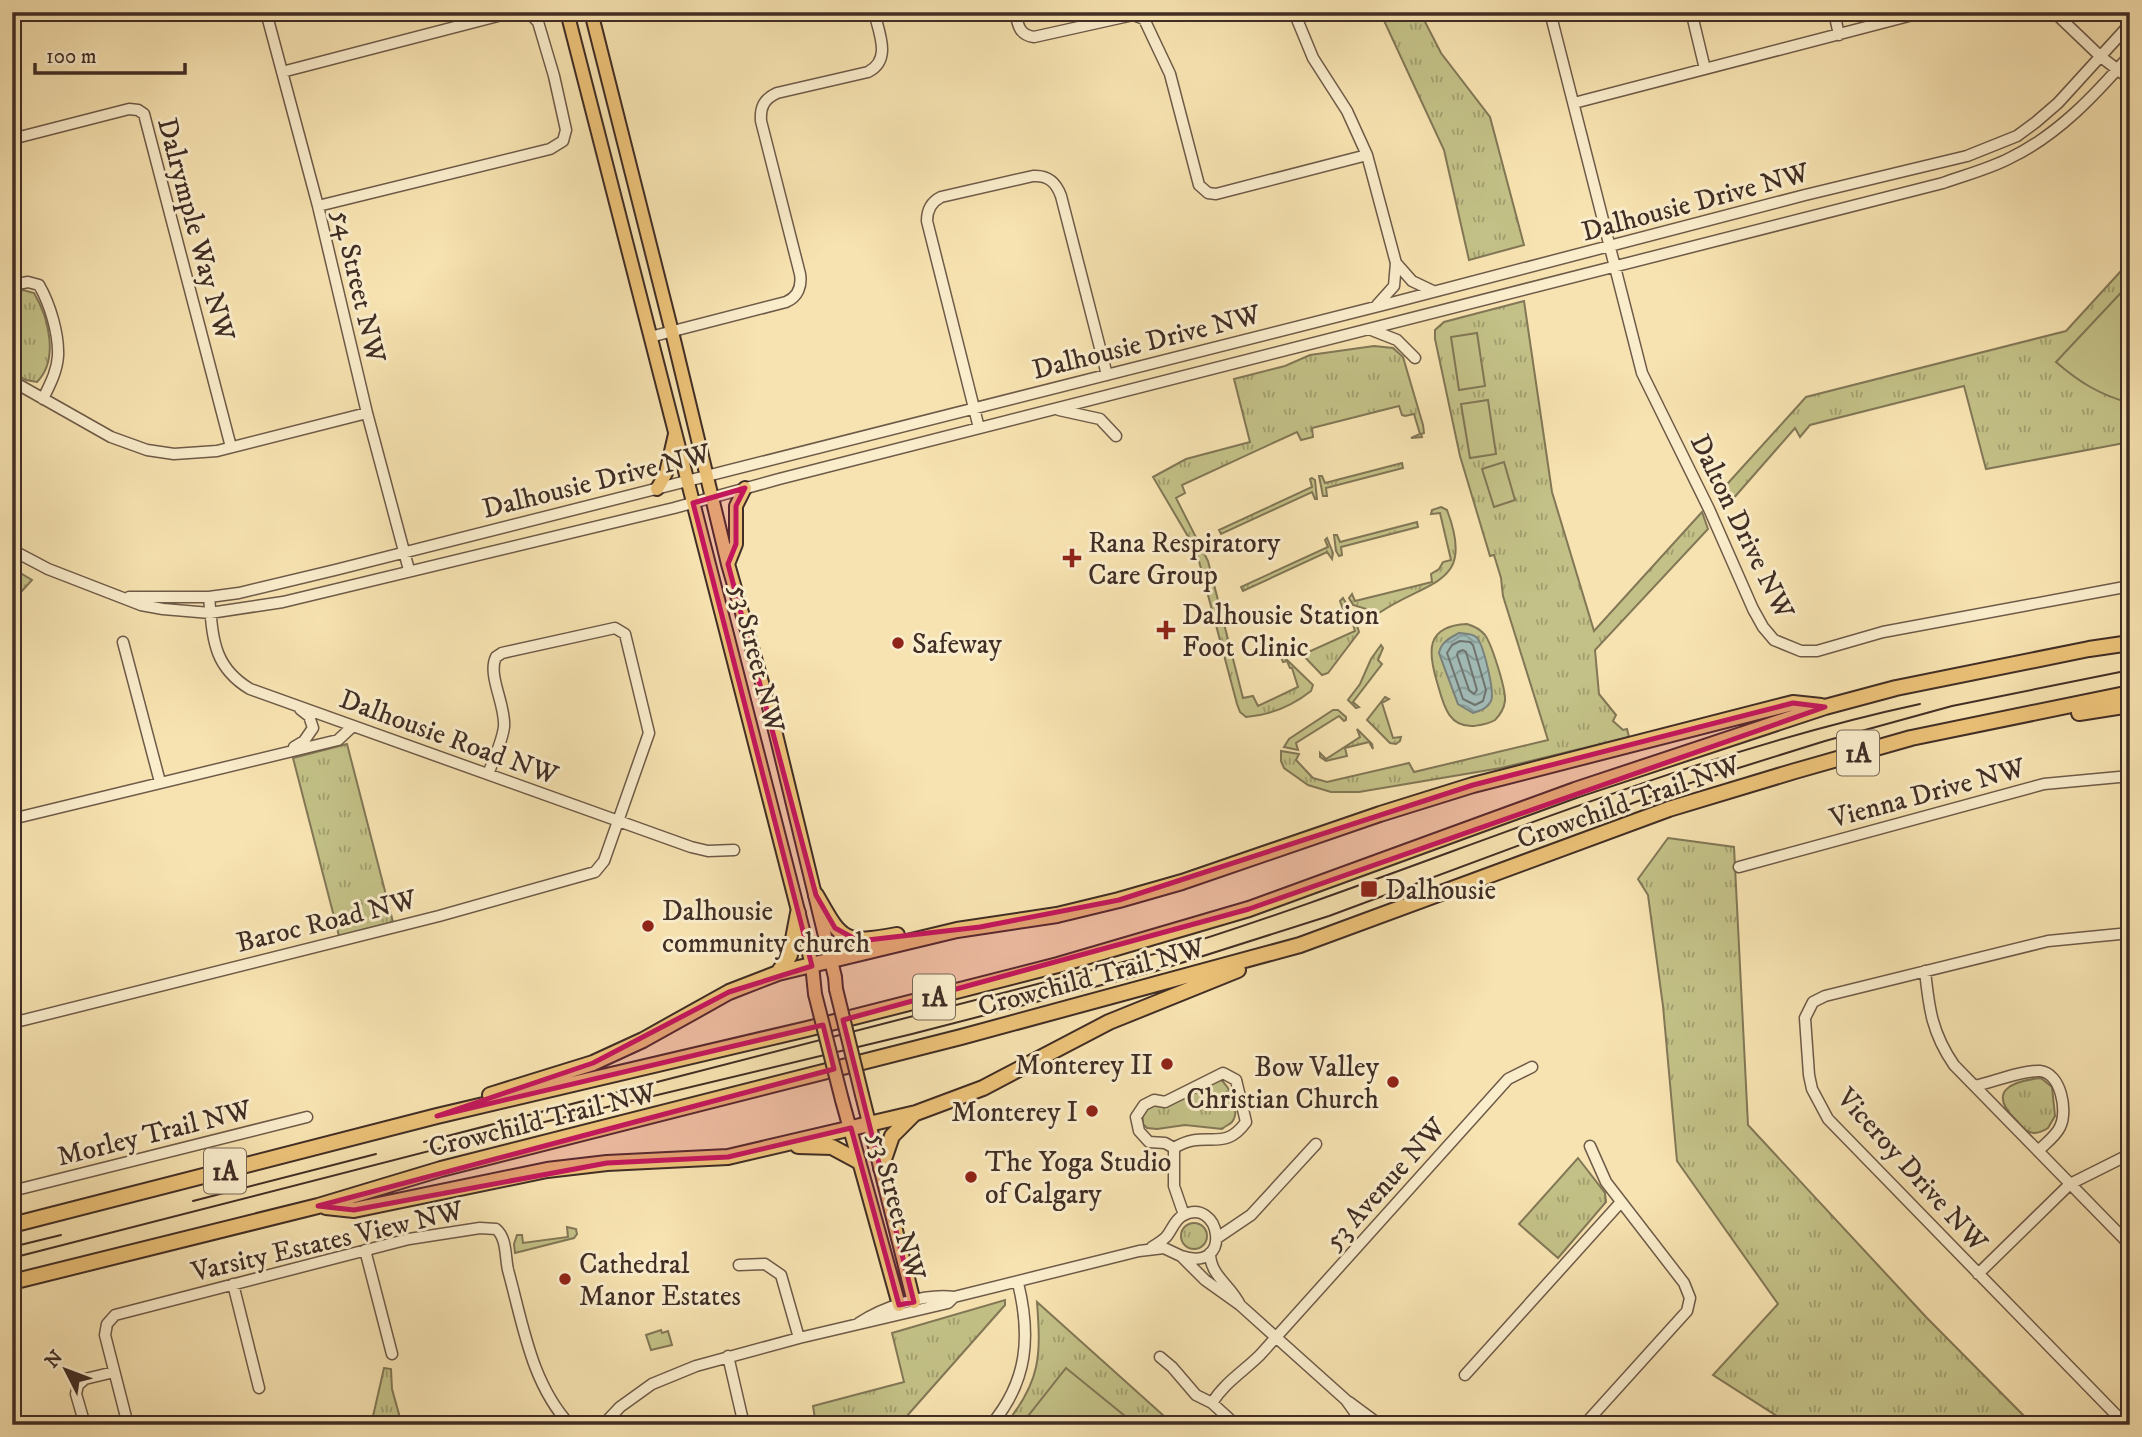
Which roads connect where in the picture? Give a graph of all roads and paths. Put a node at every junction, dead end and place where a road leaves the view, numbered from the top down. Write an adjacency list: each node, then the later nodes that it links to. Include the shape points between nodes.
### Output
1 (266, 12): 20 (street, 54 Street NW)
2 (513, 12): 20 (street)
3 (528, 12): 25 (street, via 538,22 554,76 566,130 563,141 550,149)
4 (567, 12): 34 (main road, 53 Street NW)
5 (591, 12): 33 (main road, 53 Street NW)
6 (874, 12): 33 (street, via 883,51 876,67 776,93 762,108 761,121 800,274 799,291 786,302)
7 (1015, 12): 24 (street, via 1020,29 1030,36 1132,15 1144,19 1170,74 1199,185 1208,193)
8 (1294, 12): 24 (street, via 1313,58 1347,111)
9 (1550, 12): 22 (street, Dalton Drive NW)
10 (1834, 12): 15 (street)
11 (1924, 12): 15 (street)
12 (2054, 12): 17 (street)
13 (1692, 15): 19 (street)
14 (2130, 24): 17 (street, Dalhousie Drive NW)
15 (1839, 35): 19 (street)
16 (2130, 55): 18 (street, Dalhousie Drive NW)
17 (2101, 57): 18 (street); 26 (street, Dalhousie Drive NW, via 2058,103 2017,136 1996,146)
18 (2117, 68): 21 (street); 28 (street, Dalhousie Drive NW, via 2062,125 1985,168 1872,202)
19 (1705, 69): 22 (street)
20 (282, 72): 25 (street, 54 Street NW)
21 (2130, 79)
22 (1574, 103): 26 (street, Dalton Drive NW)
23 (12, 139): 45 (street, Dalrymple Way NW, via 129,109 147,117)
24 (1367, 155): 27 (street)
25 (318, 206): 41 (street, 54 Street NW)
26 (1609, 246): 28 (street, Dalton Drive NW); 30 (street, Dalhousie Drive NW)
27 (1396, 264): 30 (street, via 1412,281); 31 (street, via 1394,286)
28 (1613, 266): 32 (street, Dalhousie Drive NW); 56 (street, Dalton Drive NW, via 1648,387 1753,609 1774,640 1801,651 1817,651 1883,632)
29 (12, 285): 38 (street, via 39,285 53,321 58,356)
30 (1433, 291): 31 (street, Dalhousie Drive NW)
31 (1376, 306): 36 (street, Dalhousie Drive NW)
32 (1369, 328): 35 (street, via 1397,340); 40 (street, Dalhousie Drive NW)
33 (672, 332): 34 (street); 46 (main road, 53 Street NW)
34 (650, 337): 43 (main road, 53 Street NW)
35 (1415, 358)
36 (1107, 375): 39 (street, Dalhousie Drive NW); 39 (street, via 1054,183 1033,176 941,197 931,205 927,221)
37 (12, 381): 38 (street)
38 (43, 399): 45 (street, via 111,437 147,450 188,454)
39 (975, 409): 42 (street); 46 (street, Dalhousie Drive NW)
40 (1051, 409): 42 (street, Dalhousie Drive NW); 44 (street, via 1100,419)
41 (367, 414): 45 (street); 53 (street, 54 Street NW)
42 (979, 428): 48 (street, Dalhousie Drive NW)
43 (676, 433): 47 (main road, 53 Street NW); 49 (main road, via 666,472)
44 (1116, 436)
45 (231, 447)
46 (706, 476): 47 (street, Dalhousie Drive NW); 50 (main road, 53 Street NW)
47 (688, 482): 49 (street, Dalhousie Drive NW); 51 (main road, 53 Street NW)
48 (745, 488): 50 (street, Dalhousie Drive NW); 54 (main road, via 736,506 736,544)
49 (656, 489): 53 (street, Dalhousie Drive NW)
50 (711, 498): 51 (street, Dalhousie Drive NW); 54 (main road, 53 Street NW)
51 (692, 503): 55 (street, Dalhousie Drive NW); 77 (main road, 53 Street NW)
52 (12, 550): 57 (street, Dalhousie Drive NW, via 88,586)
53 (404, 552): 55 (street, 54 Street NW); 58 (street, Dalhousie Drive NW)
54 (728, 564): 76 (main road, 53 Street NW)
55 (409, 570): 59 (street, Dalhousie Drive NW, via 283,602)
56 (2130, 586)
57 (125, 597): 58 (street, Dalhousie Drive NW); 59 (street, Dalhousie Drive NW, via 141,605)
58 (209, 597): 59 (street, Dalhousie Road NW)
59 (210, 613): 63 (street, Dalhousie Road NW, via 214,646 229,673 250,689)
60 (123, 642): 71 (street)
61 (2130, 643): 65 (highway, Crowchild Trail NW / 1A, via 1896,688)
62 (2130, 693): 66 (highway, Crowchild Trail NW / 1A)
63 (295, 705): 67 (street, Dalhousie Road NW); 68 (street, via 309,716 313,728)
64 (2130, 705): 66 (highway, via 2075,714)
65 (1825, 707): 78 (highway, via 1793,703 1473,785 1119,900); 89 (highway, Crowchild Trail NW / 1A, via 1575,790 1249,909 1153,938 807,1029)
66 (2050, 710): 80 (highway, Crowchild Trail NW / 1A, via 1912,738 1669,809)
67 (353, 726): 68 (street, via 338,740); 69 (street, Dalhousie Road NW)
68 (288, 751): 71 (street)
69 (488, 774): 73 (street, Dalhousie Road NW); 73 (street, Baroc Road NW, via 504,726 493,669 496,657 620,629 628,639 649,733)
70 (2130, 776): 75 (street, Vienna Drive NW, via 2045,785)
71 (160, 782): 72 (street)
72 (12, 819)
73 (619, 821): 74 (street, Dalhousie Road NW, via 702,850); 85 (street, Baroc Road NW, via 604,861 591,874)
74 (734, 850)
75 (1739, 867)
76 (816, 895): 78 (highway, via 835,928 850,939); 81 (main road, 53 Street NW)
77 (798, 913): 82 (main road, 53 Street NW); 84 (highway, via 790,954)
78 (957, 930): 81 (highway)
79 (2130, 933): 83 (street, Viceroy Drive NW, via 2048,940)
80 (1300, 945): 88 (highway, via 1109,1022 983,1088); 104 (highway, Crowchild Trail NW / 1A, via 441,1169)
81 (831, 960): 82 (highway); 91 (main road, 53 Street NW, bridge)
82 (811, 965): 84 (highway); 92 (main road, 53 Street NW, bridge)
83 (1925, 971): 87 (street, via 1934,1031 1954,1065); 116 (street, Viceroy Drive NW, via 1813,1002 1805,1018 1809,1075 1828,1119)
84 (778, 973): 89 (highway, via 729,992 593,1063 461,1104)
85 (12, 1023)
86 (1532, 1067): 123 (street, 53 Avenue NW, via 1508,1079)
87 (1975, 1086): 97 (street); 97 (street, via 2035,1072 2052,1077 2060,1089 2062,1121)
88 (916, 1113): 91 (highway); 100 (highway, via 892,1136)
89 (437, 1116): 107 (highway, Crowchild Trail NW / 1A)
90 (307, 1117): 102 (street, Morley Trail NW)
91 (870, 1124): 92 (highway); 100 (main road, 53 Street NW)
92 (851, 1128): 93 (highway); 99 (main road, 53 Street NW)
93 (790, 1144): 99 (highway, via 832,1147); 104 (highway, via 728,1157 547,1170 354,1210)
94 (1315, 1144): 108 (street, via 1251,1215)
95 (1590, 1146): 103 (street)
96 (1174, 1148): 96 (street, via 1150,1142 1139,1131 1136,1117 1144,1105 1154,1100 1165,1102 1223,1073 1236,1080 1246,1122 1235,1135 1226,1140 1186,1140); 105 (street, via 1174,1186)
97 (2038, 1151): 101 (street)
98 (2130, 1154): 101 (street)
99 (858, 1161): 122 (main road, 53 Street NW)
100 (881, 1168): 121 (main road, 53 Street NW)
101 (2070, 1184): 110 (street); 116 (street)
102 (12, 1191)
103 (1620, 1202): 129 (street); 143 (street, via 1687,1287 1689,1306)
104 (318, 1206): 117 (highway, Crowchild Trail NW / 1A)
105 (1184, 1215): 106 (street, via 1201,1214); 111 (street, via 1165,1239)
106 (1213, 1223): 108 (street); 109 (street)
107 (12, 1225)
108 (1232, 1228): 109 (street)
109 (1217, 1238): 113 (street)
110 (2130, 1245)
111 (1149, 1249): 114 (street, via 1164,1248); 118 (street)
112 (365, 1250): 119 (street, Varsity Estates View NW); 125 (street); 136 (street, Varsity Estates View NW, via 480,1227 500,1233 537,1373 552,1404)
113 (1210, 1253): 114 (street, via 1198,1260); 120 (street, via 1214,1272)
114 (1181, 1256): 120 (street)
115 (739, 1265): 124 (street, via 765,1264 781,1275)
116 (1978, 1274): 144 (street, Viceroy Drive NW)
117 (12, 1283)
118 (1018, 1283): 121 (street); 139 (street, via 1025,1316 1025,1351 1013,1392)
119 (233, 1284): 128 (street, Varsity Estates View NW, via 115,1315 105,1331); 130 (street)
120 (1240, 1305): 123 (street)
121 (915, 1306): 122 (street)
122 (900, 1310): 124 (street, via 875,1312 859,1323)
123 (1275, 1336): 131 (street); 132 (street, 53 Avenue NW, via 1240,1375 1221,1388)
124 (799, 1338): 126 (street)
125 (392, 1354)
126 (728, 1356): 137 (street, via 659,1380); 138 (street)
127 (1160, 1357): 132 (street, via 1196,1395)
128 (114, 1372): 133 (street, Varsity Estates View NW); 134 (street, via 78,1385 76,1394)
129 (1465, 1375)
130 (259, 1388)
131 (1346, 1400): 141 (street); 142 (street)
132 (1212, 1403): 140 (street)
133 (127, 1423): 135 (street)
134 (85, 1425)
135 (113, 1425)
136 (570, 1425)
137 (603, 1425)
138 (744, 1425)
139 (991, 1425)
140 (1236, 1425)
141 (1368, 1425)
142 (1380, 1425)
143 (1584, 1425)
144 (2126, 1425)

